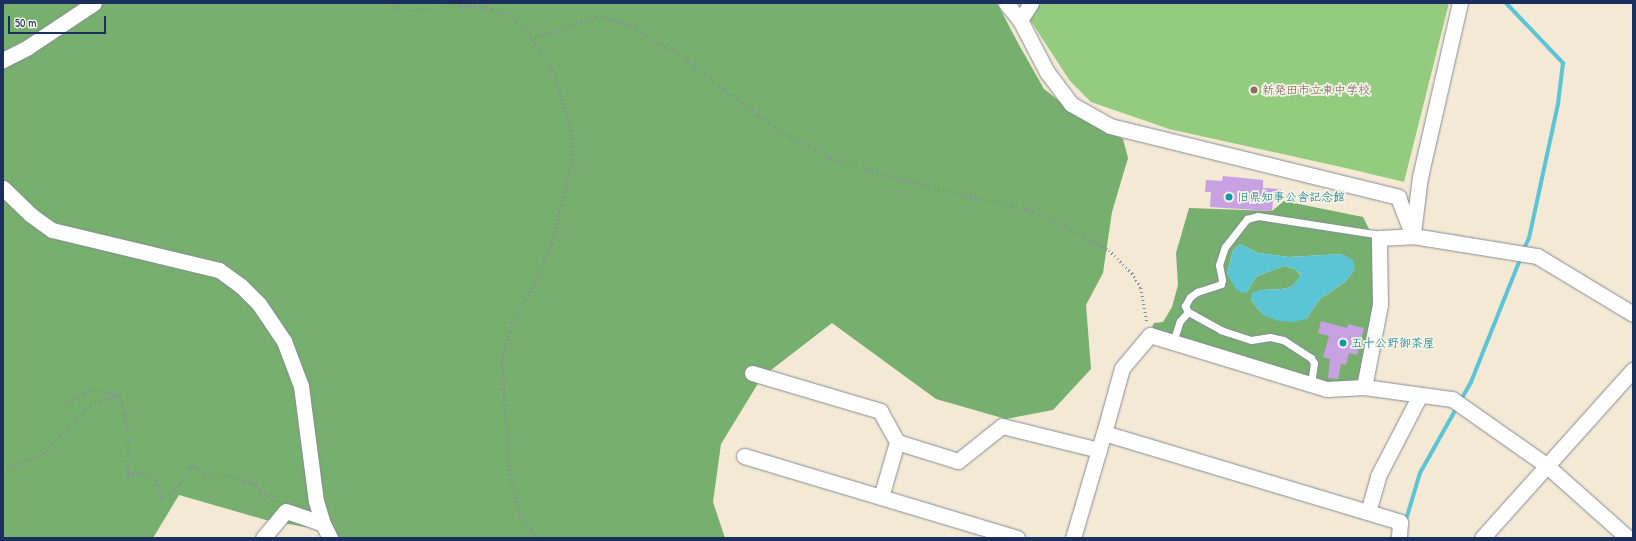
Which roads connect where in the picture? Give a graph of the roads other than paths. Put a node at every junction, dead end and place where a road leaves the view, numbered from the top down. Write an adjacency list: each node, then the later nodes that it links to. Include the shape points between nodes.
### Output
1 (94, 3): 6 (street, via 28,47)
2 (1006, 3): 5 (street)
3 (1031, 3): 5 (street)
4 (1460, 3): 8 (street, via 1420,177)
5 (1020, 20): 8 (street, via 1047,72 1072,104 1110,126 1398,197)
6 (3, 60)
7 (3, 188): 25 (street, via 31,215 52,230 219,270 260,304 284,341 301,386 316,501)
8 (1413, 236): 9 (street); 11 (street, via 1537,256)
9 (1379, 238): 10 (lane, via 1374,234 1258,216 1247,219 1225,247 1219,264 1221,284 1190,297 1185,306); 16 (street, via 1380,305)
10 (1188, 312): 12 (lane, via 1180,321); 15 (lane, via 1220,330 1251,340 1270,337 1283,340 1311,358 1314,363)
11 (1633, 314)
12 (1173, 342): 15 (street); 18 (street, via 1150,335 1122,368)
13 (1633, 370): 22 (street)
14 (752, 373): 19 (street, via 880,411)
15 (1311, 384): 16 (street, via 1327,389)
16 (1364, 387): 17 (street)
17 (1420, 395): 22 (street, via 1452,399); 24 (street, via 1378,476)
18 (1104, 433): 20 (street); 24 (street)
19 (897, 442): 20 (street, via 958,461 1002,426); 23 (street)
20 (1099, 450): 29 (street)
21 (744, 456): 23 (street)
22 (1546, 466): 31 (street); 32 (street)
23 (881, 497): 28 (street)
24 (1368, 512): 30 (street, via 1400,522)
25 (323, 524): 26 (street, via 286,511); 27 (street)
26 (263, 538)
27 (330, 538)
28 (1017, 538)
29 (1073, 538)
30 (1399, 538)
31 (1482, 538)
32 (1628, 538)

